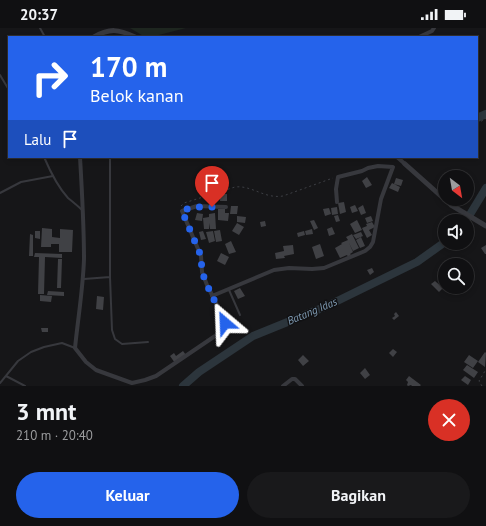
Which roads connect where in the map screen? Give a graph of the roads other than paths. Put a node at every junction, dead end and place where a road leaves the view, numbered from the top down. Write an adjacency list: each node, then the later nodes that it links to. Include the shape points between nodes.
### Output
1 (434, 28): 4 (street)
2 (96, 36): 3 (street, via 111,31 120,31)
3 (132, 36)
4 (421, 36)
5 (0, 75): 6 (lane)
6 (8, 88)
7 (44, 158): 12 (lane)
8 (80, 158): 16 (street)
9 (110, 158): 18 (lane)
10 (398, 158): 11 (street, bridge)
11 (405, 164): 17 (street, via 451,205)
12 (53, 176): 13 (lane, via 21,182); 16 (lane, via 67,197)
13 (0, 193)
14 (336, 202): 20 (street, via 338,177 378,166 393,167 381,199 375,238 365,251 324,268 274,270)
15 (226, 207): 21 (street, via 197,206 182,211 201,256 202,272)
16 (83, 211): 19 (street)
17 (484, 225)
18 (110, 277): 19 (lane); 23 (lane, via 112,330 115,339 122,344)
19 (82, 279): 24 (street)
20 (229, 288): 21 (street); 22 (lane)
21 (212, 296): 27 (street, via 225,321 221,332 156,376)
22 (240, 315)
23 (148, 342)
24 (75, 348): 25 (lane, via 62,343 31,352 18,361); 27 (street, via 96,370)
25 (6, 376): 26 (lane); 28 (lane)
26 (0, 383)
27 (131, 384)
28 (25, 386)
29 (283, 386): 30 (street, via 295,379)
30 (302, 386)

